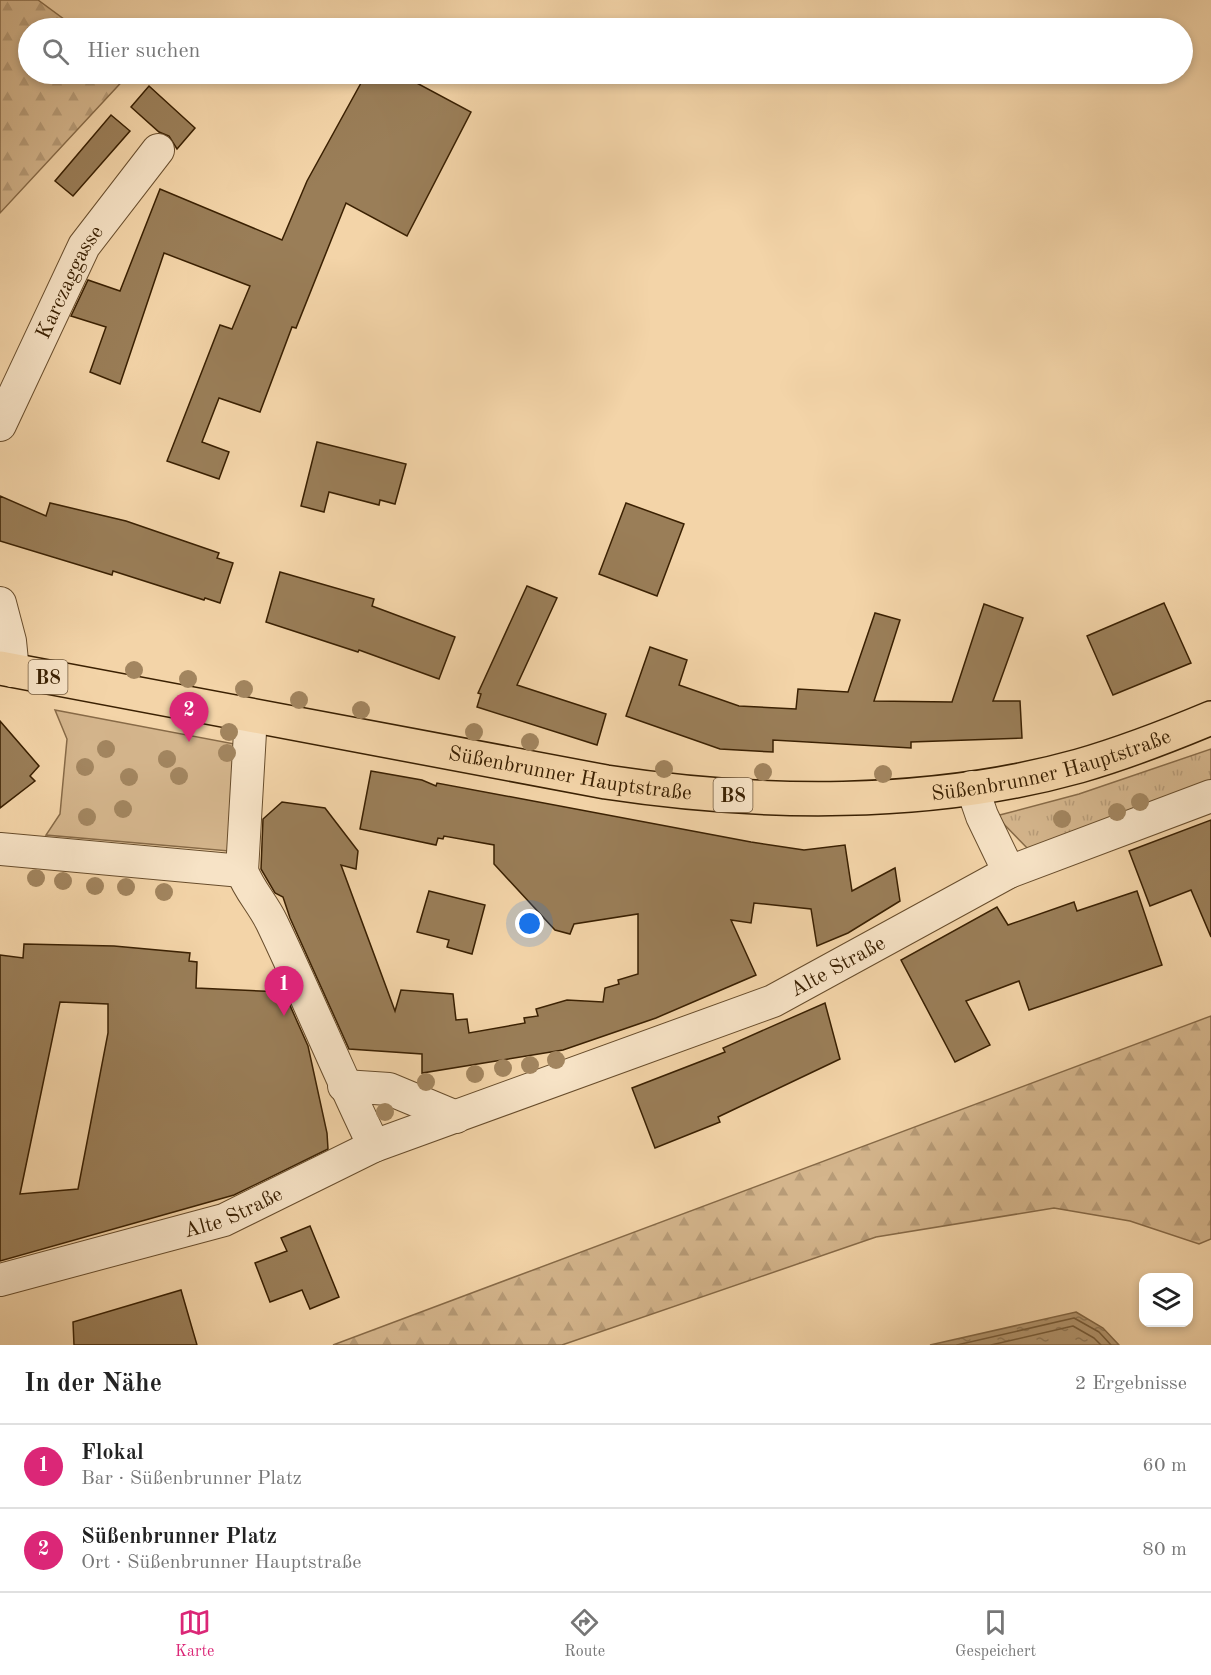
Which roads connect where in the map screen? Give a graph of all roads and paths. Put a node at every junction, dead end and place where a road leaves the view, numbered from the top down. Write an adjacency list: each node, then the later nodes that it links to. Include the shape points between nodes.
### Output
1 (158, 150): 2 (street, Karczaggasse, via 84,246)
2 (0, 425)
3 (0, 603): 4 (street, via 10,641)
4 (7, 669): 5 (main road, Süßenbrunner Hauptstraße / B8)
5 (250, 715): 7 (main road, Süßenbrunner Hauptstraße / B8, via 663,790 817,798); 10 (street)
6 (1211, 718): 7 (main road, Süßenbrunner Hauptstraße / B8, via 1078,766)
7 (972, 787): 11 (street)
8 (1211, 796): 11 (street, Alte Straße)
9 (0, 849): 10 (street)
10 (242, 871): 12 (street, via 270,920)
11 (1009, 872): 13 (street, Alte Straße, via 773,1001)
12 (344, 1086): 13 (street, via 389,1089); 14 (street)
13 (456, 1117): 14 (street, Alte Straße)
14 (374, 1146): 15 (street, Alte Straße, via 224,1220)
15 (0, 1280)

